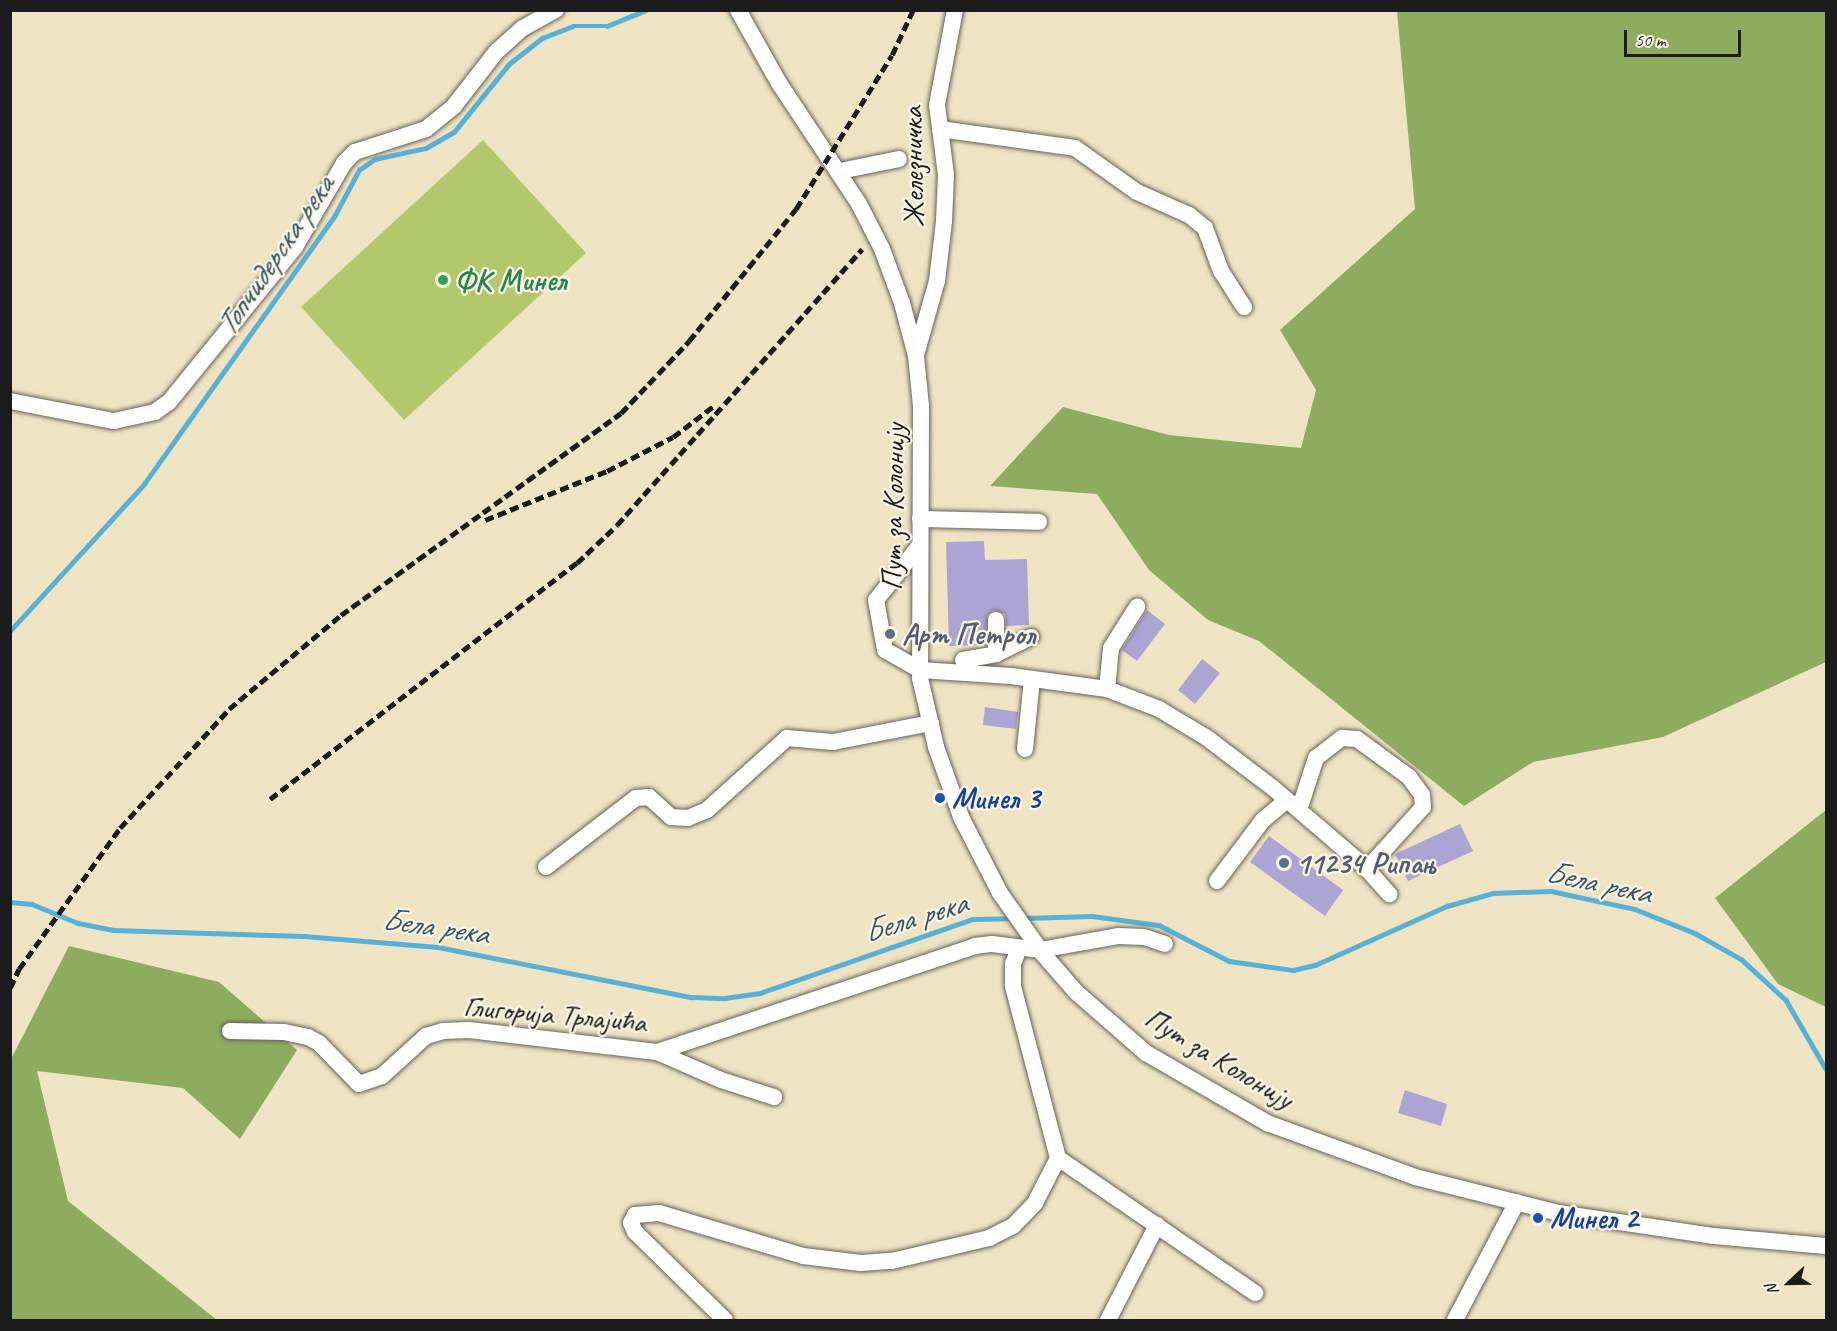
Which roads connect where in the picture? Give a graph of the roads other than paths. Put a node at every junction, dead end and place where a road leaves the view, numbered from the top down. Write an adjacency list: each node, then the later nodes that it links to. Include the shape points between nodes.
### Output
1 (556, 10): 9 (street, via 523,28 496,52 454,106 426,129 355,152 344,163 295,247 169,402 155,412 114,421)
2 (738, 10): 6 (street, Пут за Колонију, via 779,83)
3 (955, 10): 4 (street, Железничка, via 937,105)
4 (940, 129): 7 (street, via 1075,148 1137,192 1189,215 1204,228 1221,271); 8 (street, Железничка, via 946,175 944,221 937,281)
5 (899, 159): 6 (street)
6 (840, 171): 8 (street, Пут за Колонију, via 882,249)
7 (1244, 307)
8 (916, 356): 10 (street, Пут за Колонију, via 921,406)
9 (10, 401)
10 (920, 519): 11 (street); 12 (street, Пут за Колонију)
11 (1039, 522)
12 (920, 544): 19 (street, Пут за Колонију); 19 (street, via 876,600 885,650)
13 (1137, 607): 22 (street, via 1111,648)
14 (996, 620): 17 (street)
15 (1031, 637): 16 (street)
16 (1011, 644): 17 (street); 20 (street)
17 (996, 654): 18 (street)
18 (963, 660)
19 (920, 670): 20 (street); 23 (street, Пут за Колонију)
20 (1011, 676): 21 (street)
21 (1032, 679): 22 (street); 24 (street)
22 (1107, 689): 25 (street, via 1159,709 1207,738)
23 (931, 723): 26 (street, via 833,742 787,738 707,810 688,818 671,817 649,797 636,798); 32 (street, Пут за Колонију, via 961,817 1000,893)
24 (1025, 749)
25 (1293, 805): 27 (street); 27 (street, via 1316,758 1342,738 1357,739 1408,777 1422,795 1423,807); 28 (street, via 1263,820)
26 (546, 867)
27 (1367, 869): 29 (street)
28 (1217, 881)
29 (1389, 894)
30 (1165, 944): 32 (street, Глигорија Трлајића, via 1144,937 1118,936)
31 (1020, 948): 32 (street, Глигорија Трлајића); 34 (street, Глигорија Трлајића, via 992,944 965,949); 36 (street, via 1013,964 1013,986)
32 (1040, 950): 37 (street, Пут за Колонију, via 1076,992 1146,1053 1267,1124 1415,1177)
33 (230, 1030): 34 (street, Глигорија Трлајића, via 308,1037 320,1043 359,1084 382,1076 426,1036 443,1031 469,1030)
34 (657, 1052): 35 (street, via 721,1080)
35 (774, 1097)
36 (1058, 1158): 38 (street); 41 (street, via 1035,1203 1014,1225 989,1238 892,1261 861,1263 803,1256 658,1213 635,1215 631,1223 635,1232)
37 (1517, 1202): 39 (street, Пут за Колонију, via 1639,1226); 43 (street)
38 (1157, 1225): 40 (street); 42 (street)
39 (1827, 1246)
40 (1255, 1293)
41 (725, 1320)
42 (1108, 1320)
43 (1455, 1320)

